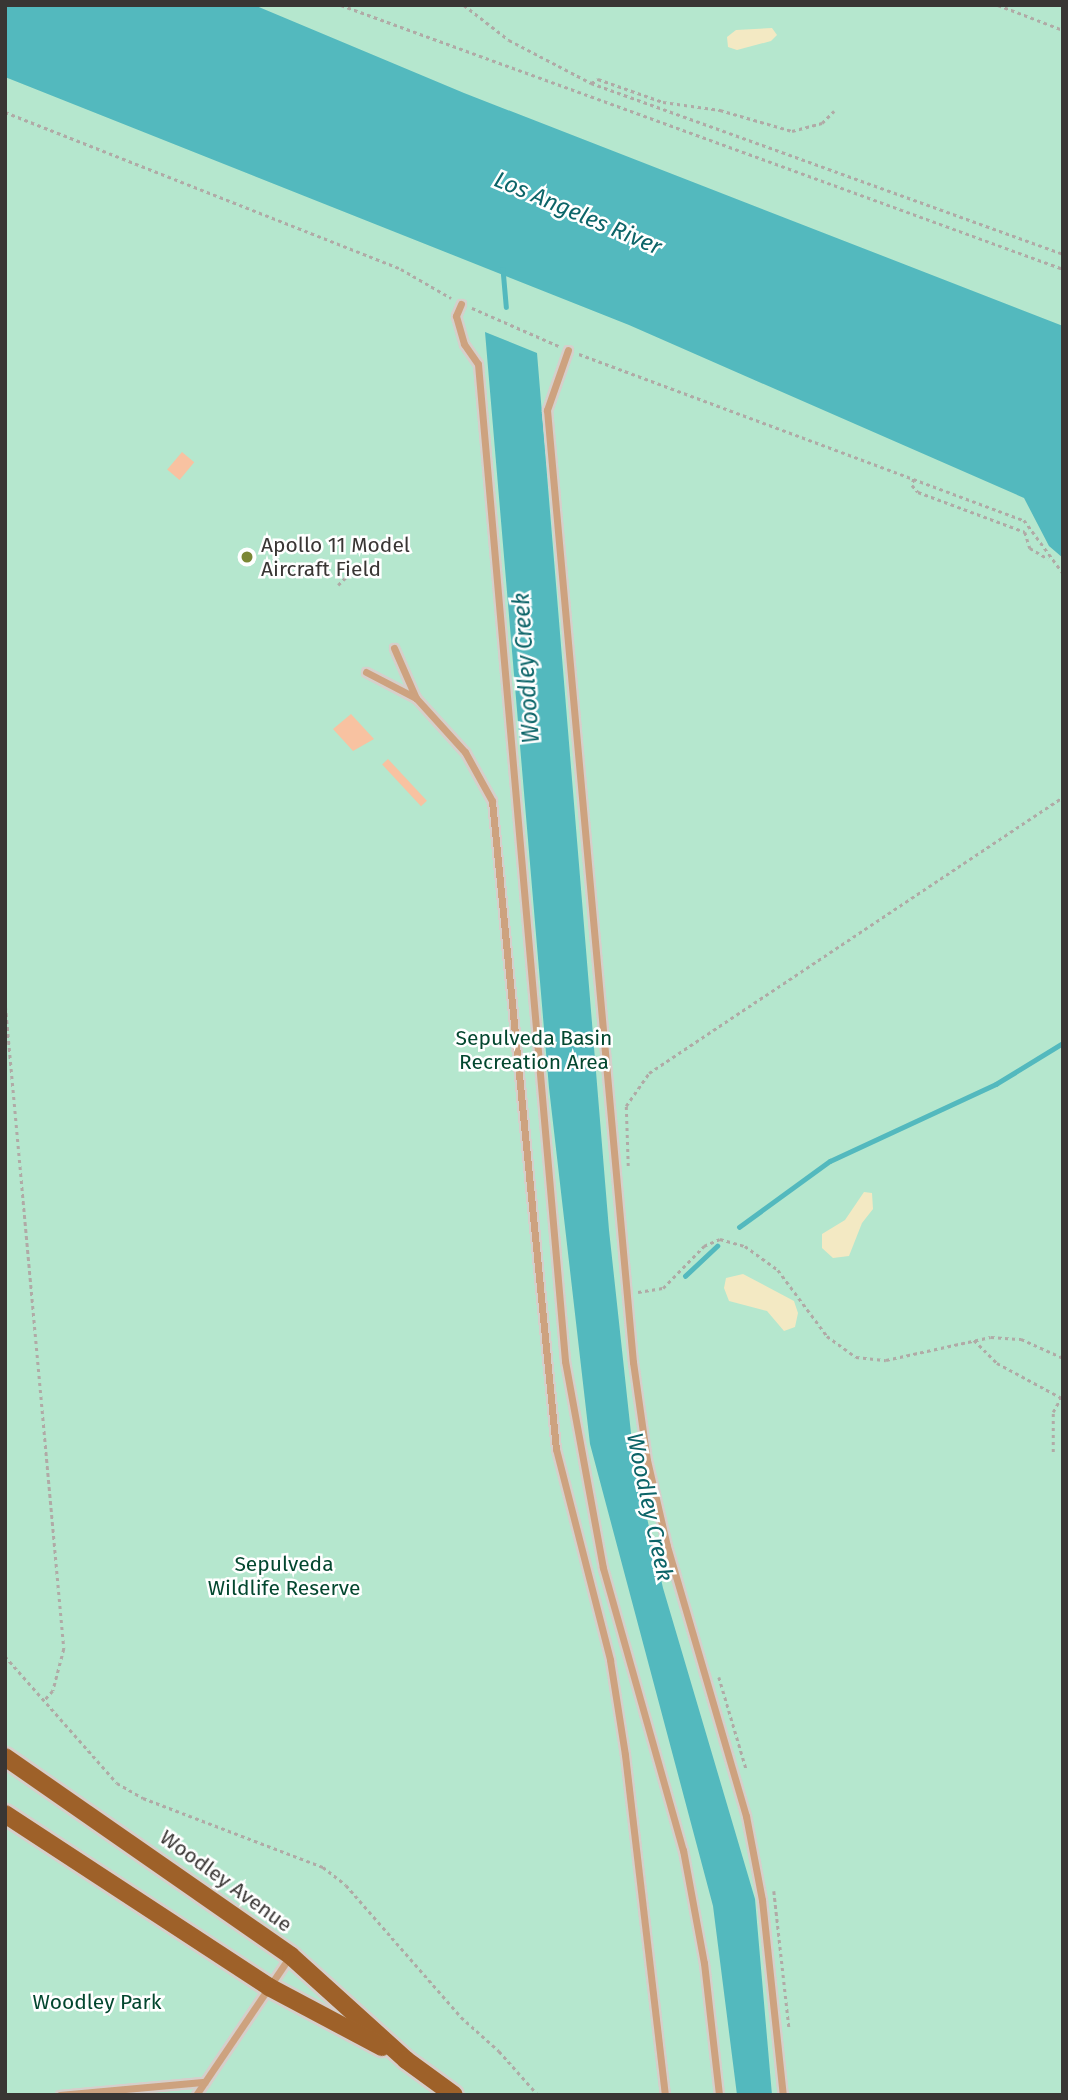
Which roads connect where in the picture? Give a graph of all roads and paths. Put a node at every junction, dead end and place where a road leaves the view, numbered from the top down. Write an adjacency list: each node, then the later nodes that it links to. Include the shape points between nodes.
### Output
1 (341, 5): 9 (path)
2 (464, 5): 5 (path, via 509,40)
3 (998, 5): 4 (path)
4 (1063, 30)
5 (591, 83): 6 (path, via 598,79 663,102 720,110 792,131 822,123); 8 (path)
6 (834, 111)
7 (5, 113): 10 (path, via 401,268)
8 (1063, 254)
9 (1063, 269)
10 (461, 303): 11 (path); 47 (lane, via 456,316 464,344 478,364 565,1361 603,1568 683,1850 704,1963)
11 (568, 349): 12 (path); 48 (lane, via 547,410 633,1362 647,1460 667,1546 746,1816 762,1900)
12 (914, 479): 13 (path, via 1024,520); 13 (path, via 912,485 918,492 1026,532 1034,553)
13 (1051, 560): 15 (path)
14 (361, 563): 16 (path)
15 (1063, 573)
16 (338, 585)
17 (394, 648): 19 (lane)
18 (366, 671): 19 (lane)
19 (416, 698): 46 (lane, via 480,771 492,801 556,1449 617,1701)
20 (1063, 797): 22 (path, via 649,1073 626,1106)
21 (5, 999): 32 (path, via 64,1649 53,1691)
22 (629, 1175)
23 (637, 1279): 24 (path)
24 (638, 1292): 25 (path); 26 (path, via 663,1288 704,1246 720,1239 745,1246 770,1264 792,1286 827,1336 856,1357 886,1360)
25 (639, 1304)
26 (974, 1340): 27 (path, via 1021,1339); 28 (path, via 997,1363)
27 (1063, 1358)
28 (1061, 1396): 29 (path, via 1053,1412)
29 (1053, 1452)
30 (5, 1656): 32 (path)
31 (716, 1668): 34 (path)
32 (45, 1700): 45 (path, via 117,1783 143,1798 323,1867 346,1885 461,2017)
33 (5, 1757): 37 (main road, Woodley Avenue)
34 (746, 1771)
35 (5, 1814): 38 (main road, Woodley Avenue)
36 (772, 1885): 39 (path)
37 (290, 1956): 38 (lane); 40 (main road, Woodley Avenue)
38 (269, 1987): 40 (main road, Woodley Avenue); 41 (lane)
39 (789, 2029)
40 (406, 2060): 44 (main road, Woodley Avenue)
41 (204, 2082): 42 (lane); 43 (lane)
42 (60, 2095)
43 (196, 2095)
44 (454, 2095)
45 (538, 2095)
46 (665, 2095)
47 (719, 2095)
48 (783, 2095)

